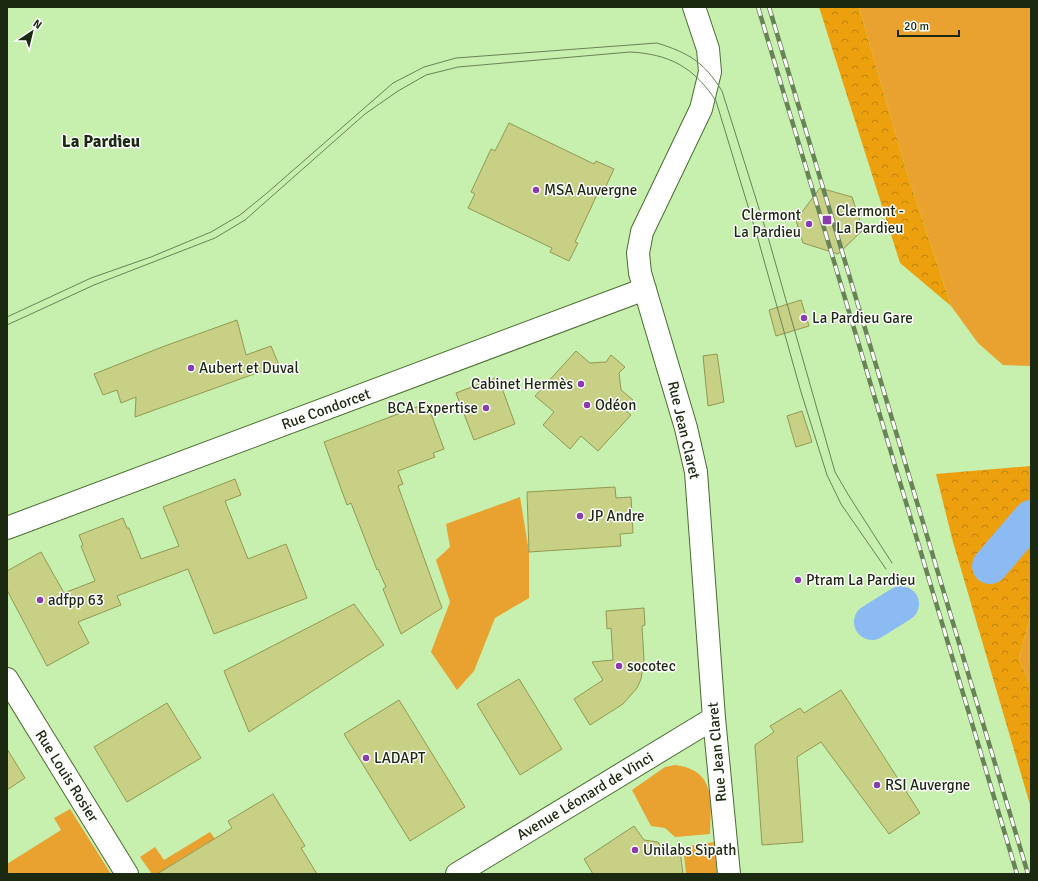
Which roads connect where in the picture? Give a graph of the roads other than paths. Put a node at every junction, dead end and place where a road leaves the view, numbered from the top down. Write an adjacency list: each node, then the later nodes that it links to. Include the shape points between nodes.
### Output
1 (694, 7): 2 (street, Rue Jean Claret, via 708,48 710,72 700,109 642,232 638,253)
2 (645, 289): 3 (street, Rue Condorcet); 5 (street, Rue Jean Claret, via 686,428 696,472)
3 (7, 528)
4 (7, 678): 6 (street, Rue Louis Rosier)
5 (714, 718): 7 (street, Avenue Léonard de Vinci); 8 (street, Rue Jean Claret)
6 (127, 874)
7 (457, 874)
8 (729, 874)

